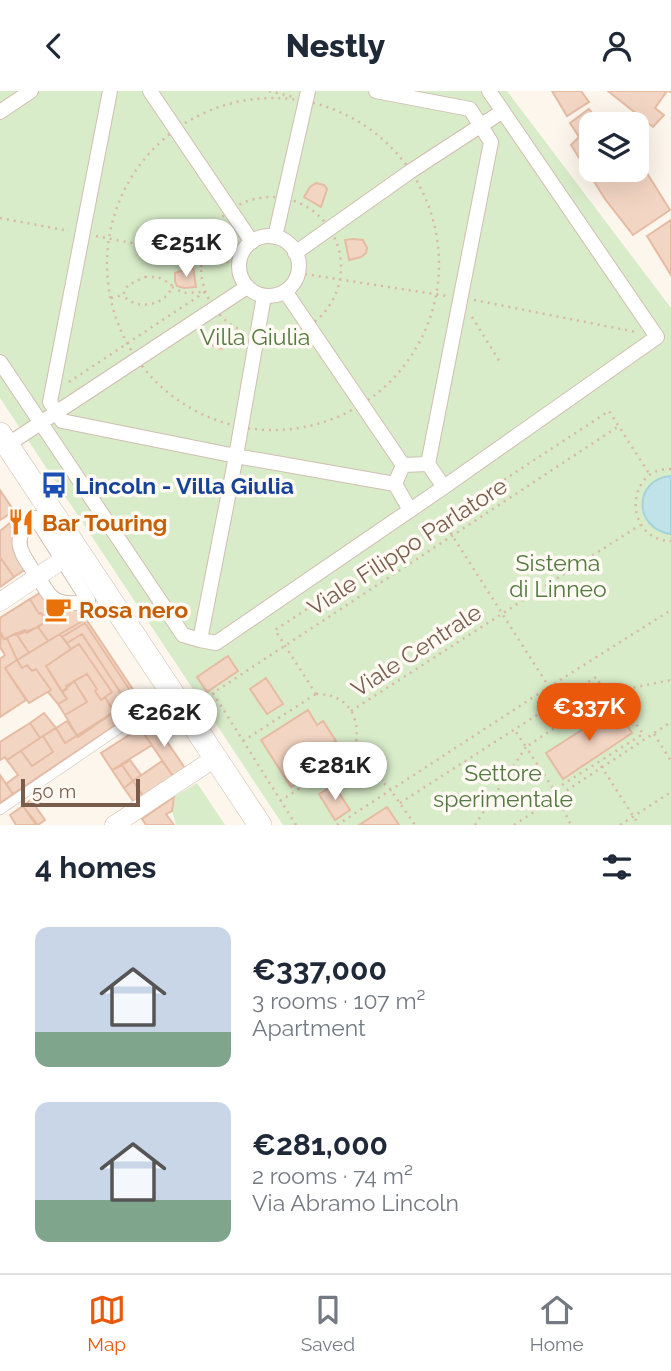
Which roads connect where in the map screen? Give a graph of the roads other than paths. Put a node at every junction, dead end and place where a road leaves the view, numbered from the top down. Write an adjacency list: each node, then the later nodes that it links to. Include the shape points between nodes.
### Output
1 (31, 91): 8 (street)
2 (110, 91): 17 (street, via 51,393)
3 (150, 91): 11 (street)
4 (376, 91): 9 (street, via 470,109)
5 (489, 91): 7 (street)
6 (307, 95): 10 (street)
7 (503, 111): 9 (street); 24 (street, via 657,337)
8 (0, 112)
9 (480, 127): 12 (street); 21 (street, via 491,142)
10 (275, 237): 11 (street); 12 (street)
11 (252, 242): 13 (street, via 239,264)
12 (295, 253): 14 (street, via 298,273)
13 (247, 287): 15 (street); 17 (street)
14 (285, 291): 15 (street); 22 (street)
15 (264, 296): 20 (street)
16 (0, 362): 18 (street)
17 (56, 412): 18 (street); 20 (street, via 62,421)
18 (40, 422): 19 (street); 29 (street, via 183,635)
19 (4, 440): 26 (street)
20 (236, 456): 23 (street); 29 (street)
21 (428, 464): 22 (street); 24 (street)
22 (403, 465): 23 (street)
23 (395, 484): 25 (street)
24 (444, 487): 25 (street)
25 (410, 510): 29 (street, via 216,643)
26 (69, 555): 27 (street); 27 (street, via 89,600 78,604 57,600); 27 (street, via 36,518 26,525 19,540 24,558); 30 (street)
27 (38, 577): 28 (street)
28 (0, 602)
29 (200, 640)
30 (172, 694): 31 (street); 32 (lane)
31 (215, 758): 33 (street); 34 (street)
32 (0, 810)
33 (114, 825)
34 (260, 825)

